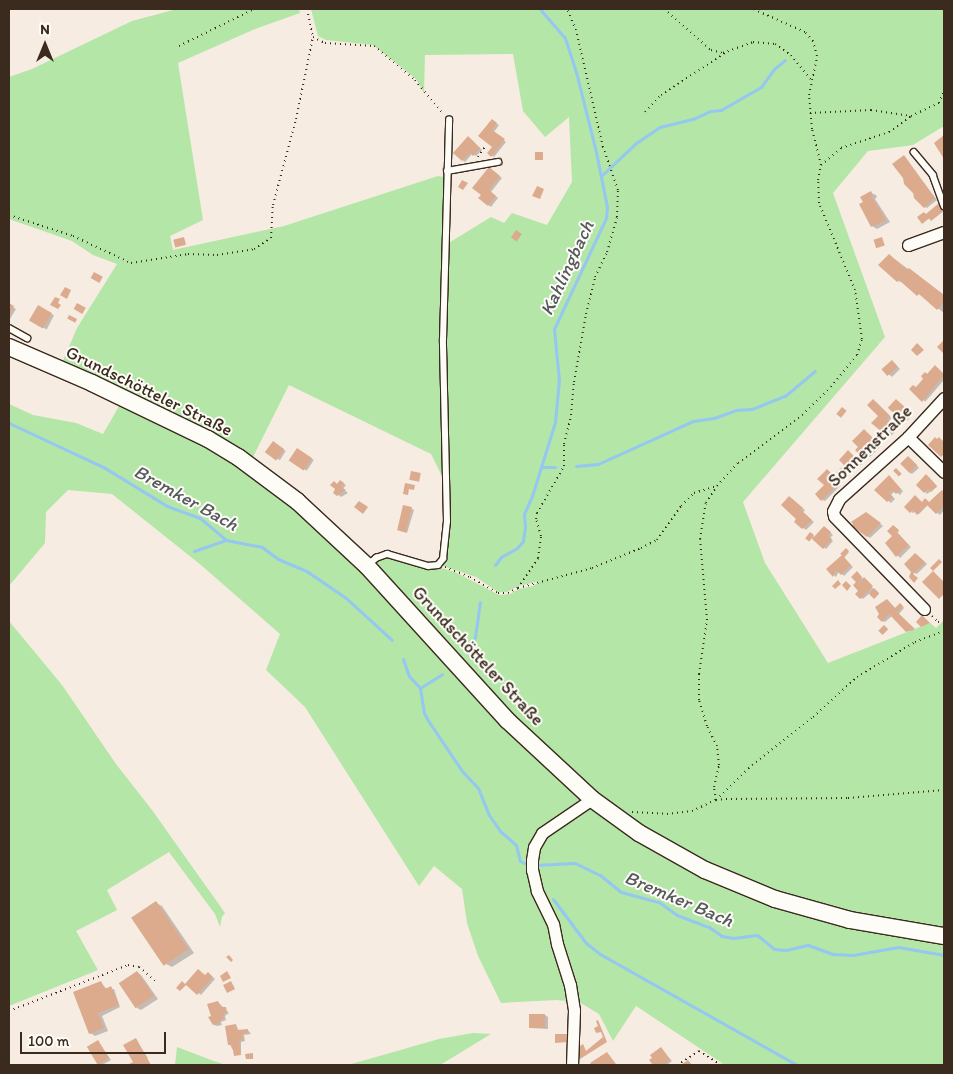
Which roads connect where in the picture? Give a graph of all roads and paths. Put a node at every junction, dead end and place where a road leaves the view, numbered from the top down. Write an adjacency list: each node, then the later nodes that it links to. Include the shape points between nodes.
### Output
1 (254, 9): 7 (path)
2 (307, 9): 6 (path)
3 (567, 9): 32 (path, via 576,30 603,147 618,190 617,217 607,252 595,277 586,314 564,444 564,466 537,513 541,536 538,558)
4 (664, 9): 9 (path, via 711,50 723,53 753,42 775,44 791,55)
5 (753, 9): 9 (path, via 806,32 813,41 817,56)
6 (313, 37): 14 (path, via 325,43 374,46 415,80); 20 (path, via 273,205 271,238 254,248 131,263 73,236)
7 (178, 46)
8 (724, 53): 11 (path, via 661,95)
9 (812, 82): 12 (path)
10 (944, 90): 13 (path, via 939,103)
11 (645, 112)
12 (810, 113): 13 (path, via 871,110); 17 (path)
13 (911, 116): 17 (path, via 889,132 841,148)
14 (448, 120): 18 (lane)
15 (914, 152): 19 (lane, via 933,175)
16 (498, 162): 18 (lane)
17 (821, 165): 29 (path, via 819,203 855,290 862,339 857,355 802,416 738,462)
18 (447, 171): 30 (lane, via 443,340 447,522 443,559)
19 (944, 206)
20 (9, 215)
21 (944, 232): 22 (street)
22 (908, 245)
23 (9, 328): 24 (lane)
24 (28, 338)
25 (9, 347): 31 (main road, Grundschötteler Straße, via 92,383 238,457 297,501)
26 (944, 398): 27 (street, Sonnenstraße)
27 (908, 438): 28 (street); 33 (street, Sonnenstraße, via 839,499 833,511 834,516)
28 (944, 472)
29 (717, 486): 32 (path, via 694,493 680,506 657,540 592,568); 37 (path, via 706,503 700,539 707,620 699,674 699,700 717,746)
30 (438, 565): 31 (lane, via 428,566 387,554); 32 (path, via 470,577 498,593)
31 (367, 566): 38 (main road, Grundschötteler Straße, via 507,720)
32 (518, 588)
33 (924, 609): 34 (path, via 938,622)
34 (944, 621)
35 (944, 631): 37 (path, via 915,642 857,677 752,765)
36 (944, 790): 37 (path, via 848,798)
37 (716, 800): 38 (path, via 692,811 667,814)
38 (598, 804): 39 (main road, Grundschötteler Straße, via 639,833 705,870 776,899 850,920); 42 (street, via 542,833 534,847 532,865 537,891 554,924 570,985 574,1010)
39 (944, 936)
40 (156, 982): 41 (path, via 139,967 128,965)
41 (9, 1011)
42 (572, 1065)
43 (677, 1065): 44 (path, via 699,1051)
44 (721, 1065)

